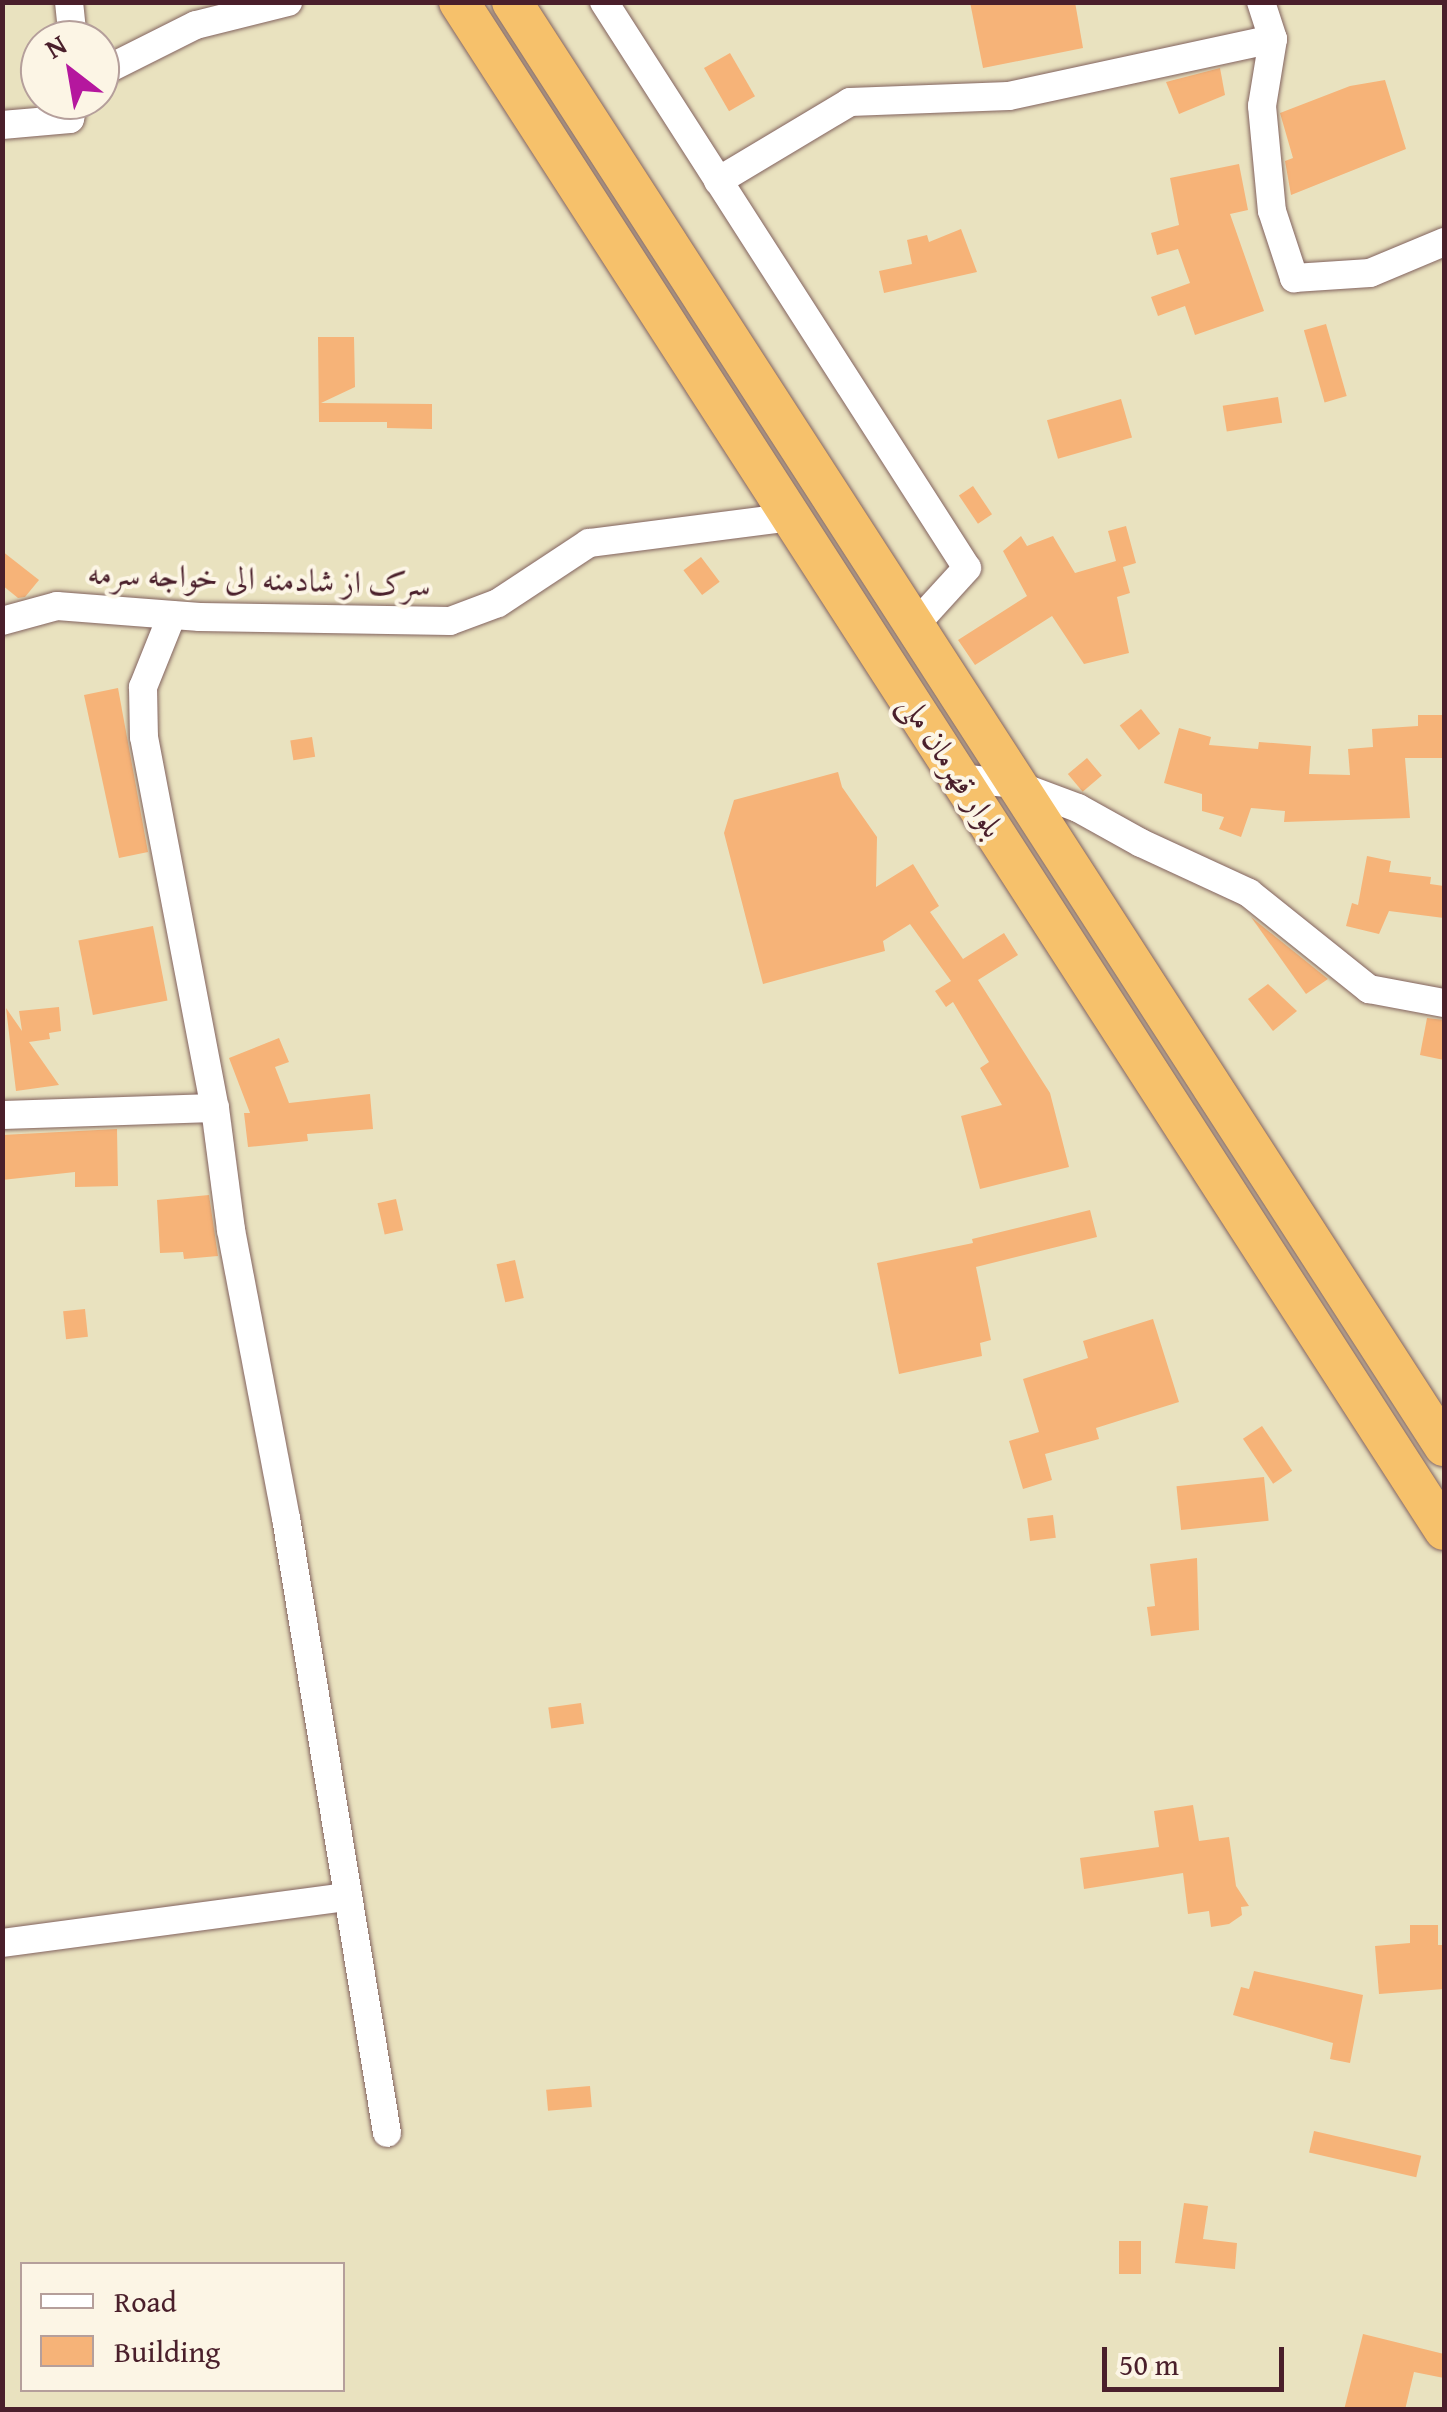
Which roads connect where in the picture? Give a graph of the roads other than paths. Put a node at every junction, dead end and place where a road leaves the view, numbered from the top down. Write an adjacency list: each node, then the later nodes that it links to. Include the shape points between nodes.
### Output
1 (288, 2): 7 (street, via 196,25)
2 (459, 2): 12 (highway, بلوار قهرمان ملی)
3 (512, 2): 15 (highway, بلوار قهرمان ملی)
4 (604, 2): 10 (street)
5 (1261, 2): 6 (street)
6 (1273, 39): 10 (street, via 1009,96 850,102); 11 (street, via 1262,106 1272,211 1294,278 1370,273)
7 (120, 63)
8 (60, 120): 9 (street)
9 (2, 126)
10 (718, 181): 15 (street, via 967,568)
11 (1444, 242)
12 (792, 517): 13 (street, سرک از شادمنه الی خواجه سرمه, via 588,543 498,603 450,621); 16 (highway, بلوار قهرمان ملی)
13 (172, 615): 14 (street, سرک از شادمنه الی خواجه سرمه, via 57,606); 19 (street, via 143,687 144,737)
14 (2, 621)
15 (916, 624): 17 (highway, بلوار قهرمان ملی)
16 (959, 778): 17 (street); 22 (highway, بلوار قهرمان ملی)
17 (1014, 784): 18 (street, via 1078,808 1249,893 1370,989); 21 (highway, بلوار قهرمان ملی)
18 (1444, 1002)
19 (215, 1108): 20 (street); 23 (street)
20 (2, 1115)
21 (1444, 1446)
22 (1444, 1530)
23 (348, 1897): 24 (street); 25 (street)
24 (2, 1943)
25 (387, 2133)

